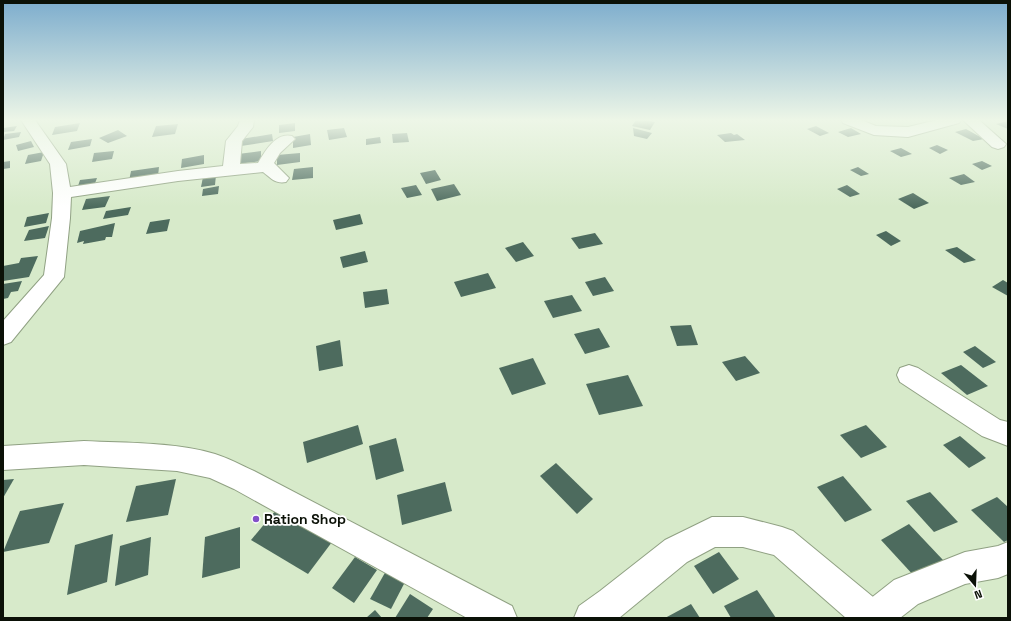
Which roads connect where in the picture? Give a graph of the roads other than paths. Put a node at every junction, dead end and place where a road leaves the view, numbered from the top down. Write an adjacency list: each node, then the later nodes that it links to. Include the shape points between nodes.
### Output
1 (48, 149): 7 (street, via 58,164)
2 (233, 149): 5 (street)
3 (275, 149): 4 (street)
4 (263, 167): 5 (street); 6 (street, via 268,167)
5 (231, 170): 7 (street)
6 (280, 178)
7 (62, 193): 8 (street, via 54,277)
8 (3, 336)
9 (909, 375): 10 (street, via 991,428)
10 (1008, 434)
11 (3, 458): 13 (street, via 84,453 177,459 214,466)
12 (1008, 558): 15 (street, via 965,568 906,592)
13 (500, 618)
14 (591, 618): 15 (street, via 676,550 712,532 743,532 782,542)
15 (873, 618)

